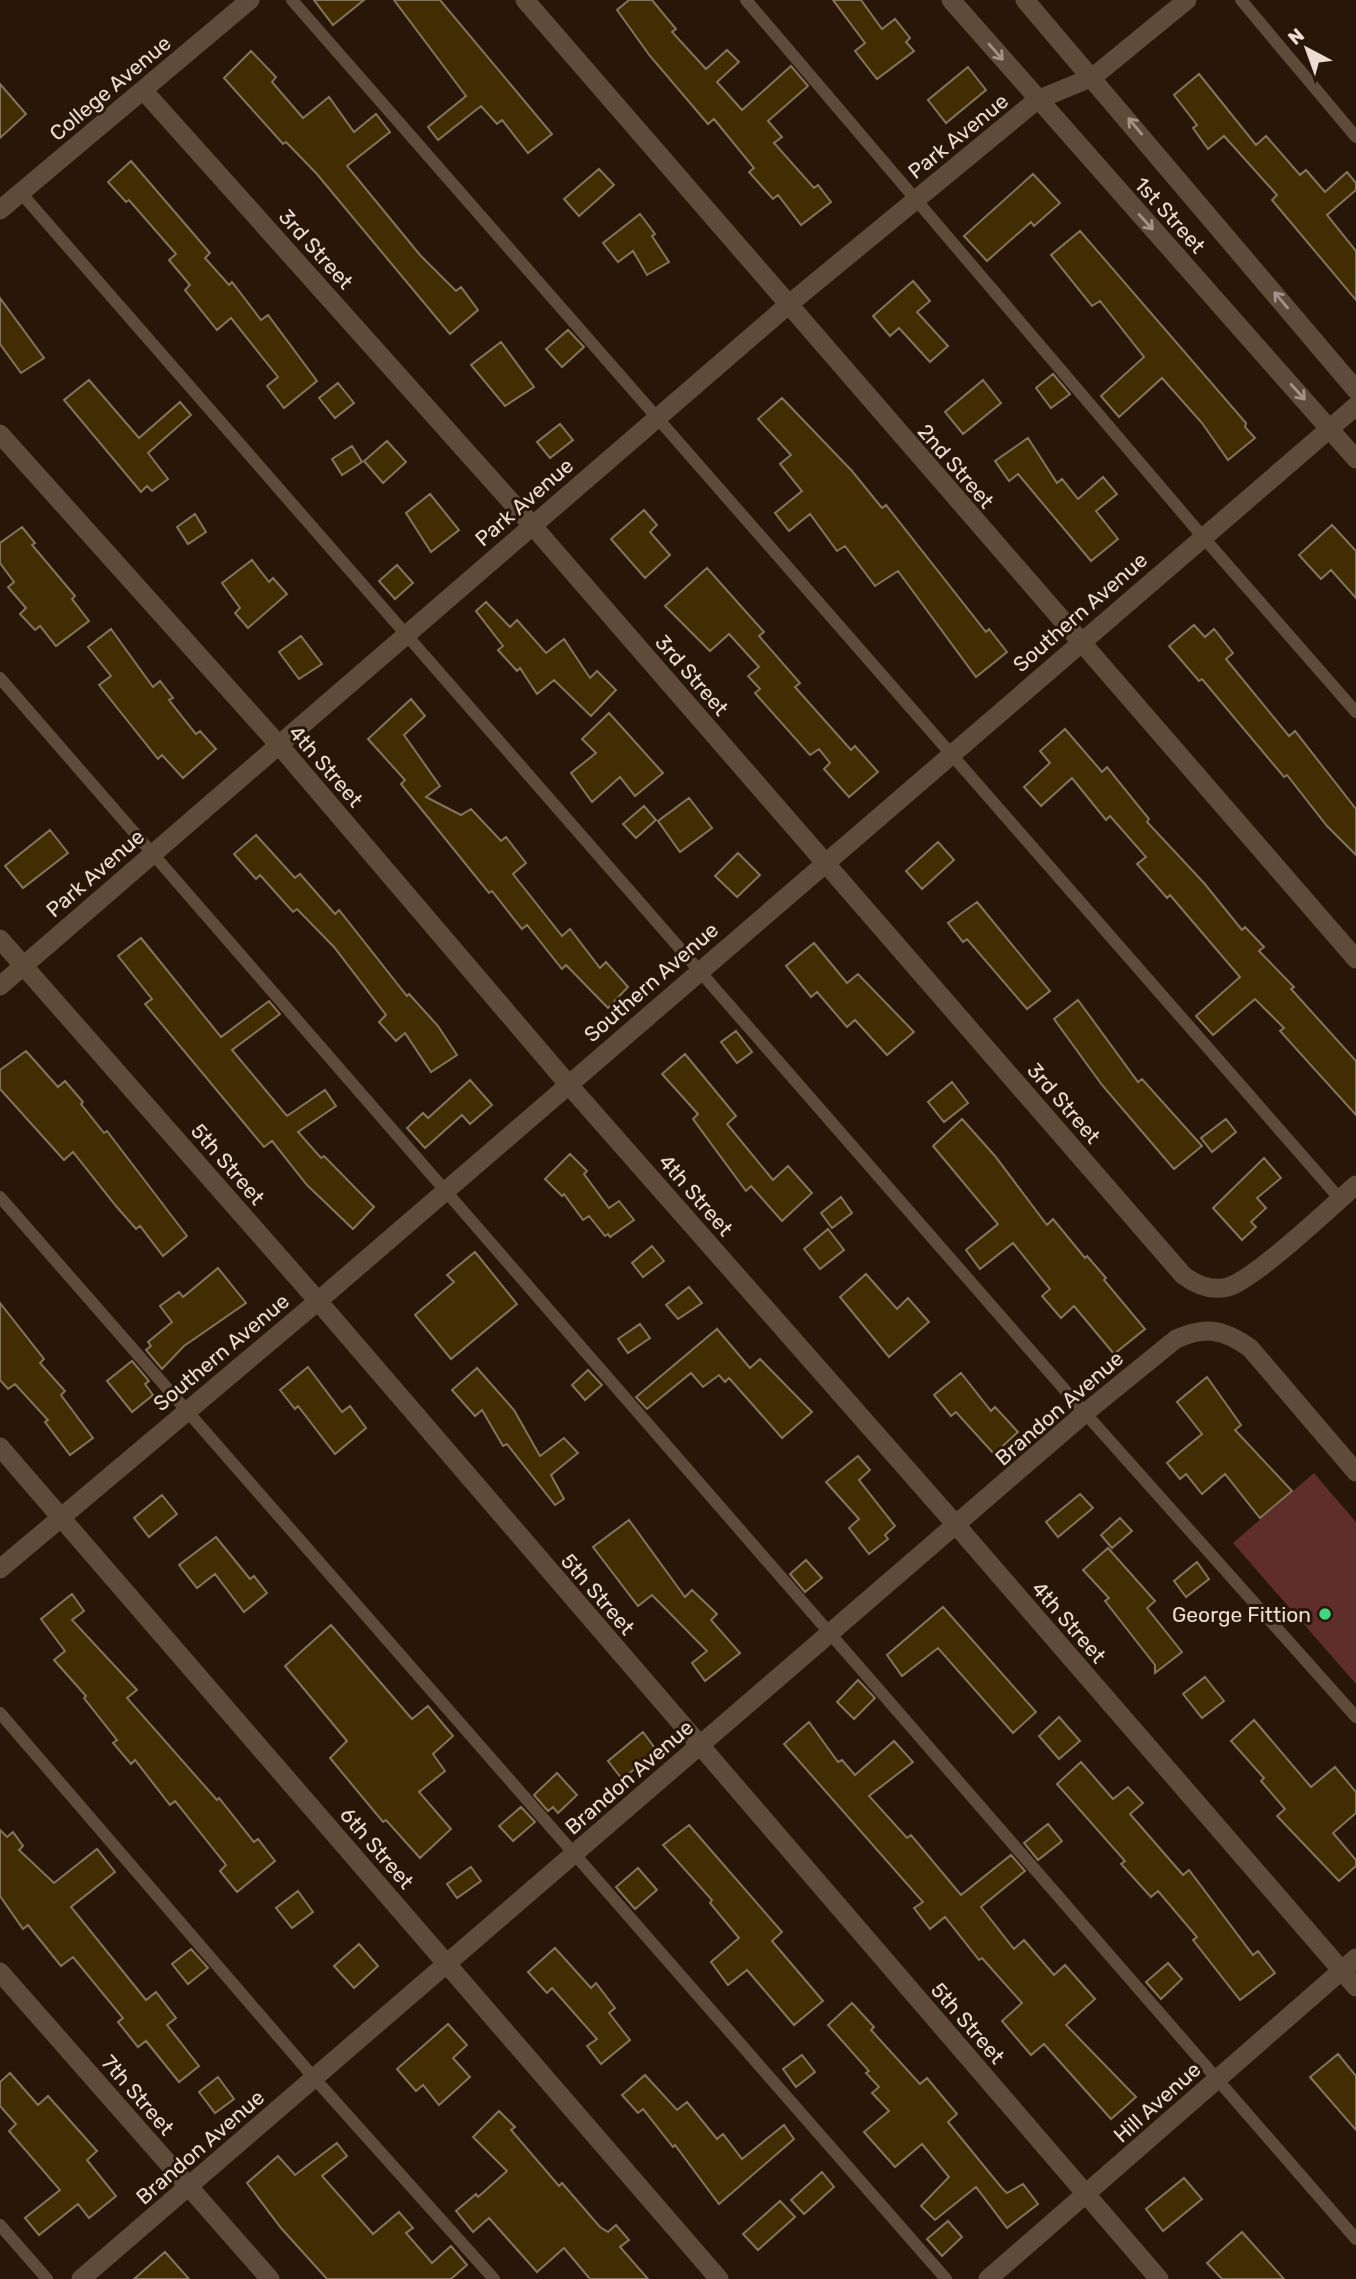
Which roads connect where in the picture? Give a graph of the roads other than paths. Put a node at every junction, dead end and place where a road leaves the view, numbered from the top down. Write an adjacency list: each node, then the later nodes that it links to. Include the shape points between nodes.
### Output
1 (250, 0): 10 (street, College Avenue)
2 (292, 0): 19 (lane)
3 (525, 0): 16 (street, 2nd Street)
4 (746, 0): 14 (lane)
5 (951, 0): 11 (street, 1st Street, one-way to 11)
6 (1025, 0): 9 (street, 1st Street)
7 (1187, 0): 9 (street, Park Avenue)
8 (1241, 0): 12 (lane)
9 (1093, 77): 11 (street, Park Avenue); 17 (street, 1st Street, one-way to 9)
10 (143, 90): 13 (street, College Avenue); 23 (street, 3rd Street)
11 (1037, 100): 14 (street, Park Avenue); 20 (street, 1st Street, one-way to 20)
12 (1356, 137)
13 (21, 193): 15 (street, College Avenue); 25 (lane)
14 (917, 199): 16 (street, Park Avenue); 24 (lane)
15 (0, 210)
16 (788, 305): 19 (street, Park Avenue); 26 (street, 2nd Street)
17 (1356, 390)
18 (1356, 406): 20 (street, Southern Avenue)
19 (658, 416): 23 (street, Park Avenue); 30 (lane)
20 (1329, 428): 22 (street, 1st Street); 24 (street, Southern Avenue)
21 (0, 434): 29 (street, 4th Street)
22 (1356, 459)
23 (532, 524): 25 (street, Park Avenue); 32 (street, 3rd Street)
24 (1203, 537): 26 (street, Southern Avenue); 28 (lane)
25 (407, 633): 29 (street, Park Avenue); 36 (lane)
26 (1079, 643): 30 (street, Southern Avenue); 34 (street, 2nd Street)
27 (0, 678): 31 (lane)
28 (1356, 712)
29 (279, 745): 31 (street, Park Avenue); 38 (street, 4th Street)
30 (951, 754): 32 (street, Southern Avenue); 42 (lane)
31 (152, 854): 35 (street, Park Avenue); 40 (lane)
32 (824, 862): 36 (street, Southern Avenue); 42 (street, 3rd Street, via 1193,1283 1228,1287 1243,1280)
33 (0, 939): 35 (street, 5th Street)
34 (1356, 959)
35 (23, 966): 37 (street, Park Avenue); 43 (street, 5th Street)
36 (699, 971): 38 (street, Southern Avenue); 45 (lane)
37 (0, 986)
38 (568, 1084): 40 (street, Southern Avenue); 49 (street, 4th Street)
39 (1356, 1185): 42 (street)
40 (445, 1191): 43 (street, Southern Avenue); 51 (lane)
41 (0, 1196): 44 (lane)
42 (1340, 1199)
43 (318, 1301): 44 (street, Southern Avenue); 54 (street, 5th Street)
44 (187, 1411): 48 (street, Southern Avenue); 55 (lane)
45 (1085, 1413): 47 (street, Brandon Avenue, via 1176,1339 1217,1329 1250,1348); 49 (street, Brandon Avenue); 53 (lane)
46 (0, 1447): 48 (street, 6th Street)
47 (1356, 1472)
48 (62, 1517): 50 (street, Southern Avenue); 57 (street, 6th Street)
49 (957, 1527): 51 (street, Brandon Avenue); 56 (street, 4th Street)
50 (0, 1569)
51 (831, 1634): 54 (street, Brandon Avenue); 61 (lane)
52 (0, 1713): 60 (lane)
53 (1356, 1717)
54 (699, 1747): 55 (street, Brandon Avenue); 63 (street, 5th Street)
55 (576, 1853): 57 (street, Brandon Avenue); 71 (lane)
56 (1348, 1964): 59 (street, 4th Street); 61 (street, Hill Avenue)
57 (448, 1965): 60 (street, Brandon Avenue); 70 (street, 6th Street)
58 (0, 1972): 62 (street, 7th Street)
59 (1356, 1987)
60 (315, 2079): 62 (street, Brandon Avenue); 69 (lane)
61 (1217, 2079): 63 (street, Hill Avenue); 65 (lane)
62 (189, 2187): 67 (street, Brandon Avenue); 68 (street, 7th Street)
63 (1087, 2195): 72 (street, Hill Avenue); 73 (street, 5th Street)
64 (0, 2225): 66 (lane)
65 (1356, 2239)
66 (47, 2279)
67 (81, 2279)
68 (270, 2279)
69 (494, 2279)
70 (719, 2279)
71 (946, 2279)
72 (988, 2279)
73 (1160, 2279)

